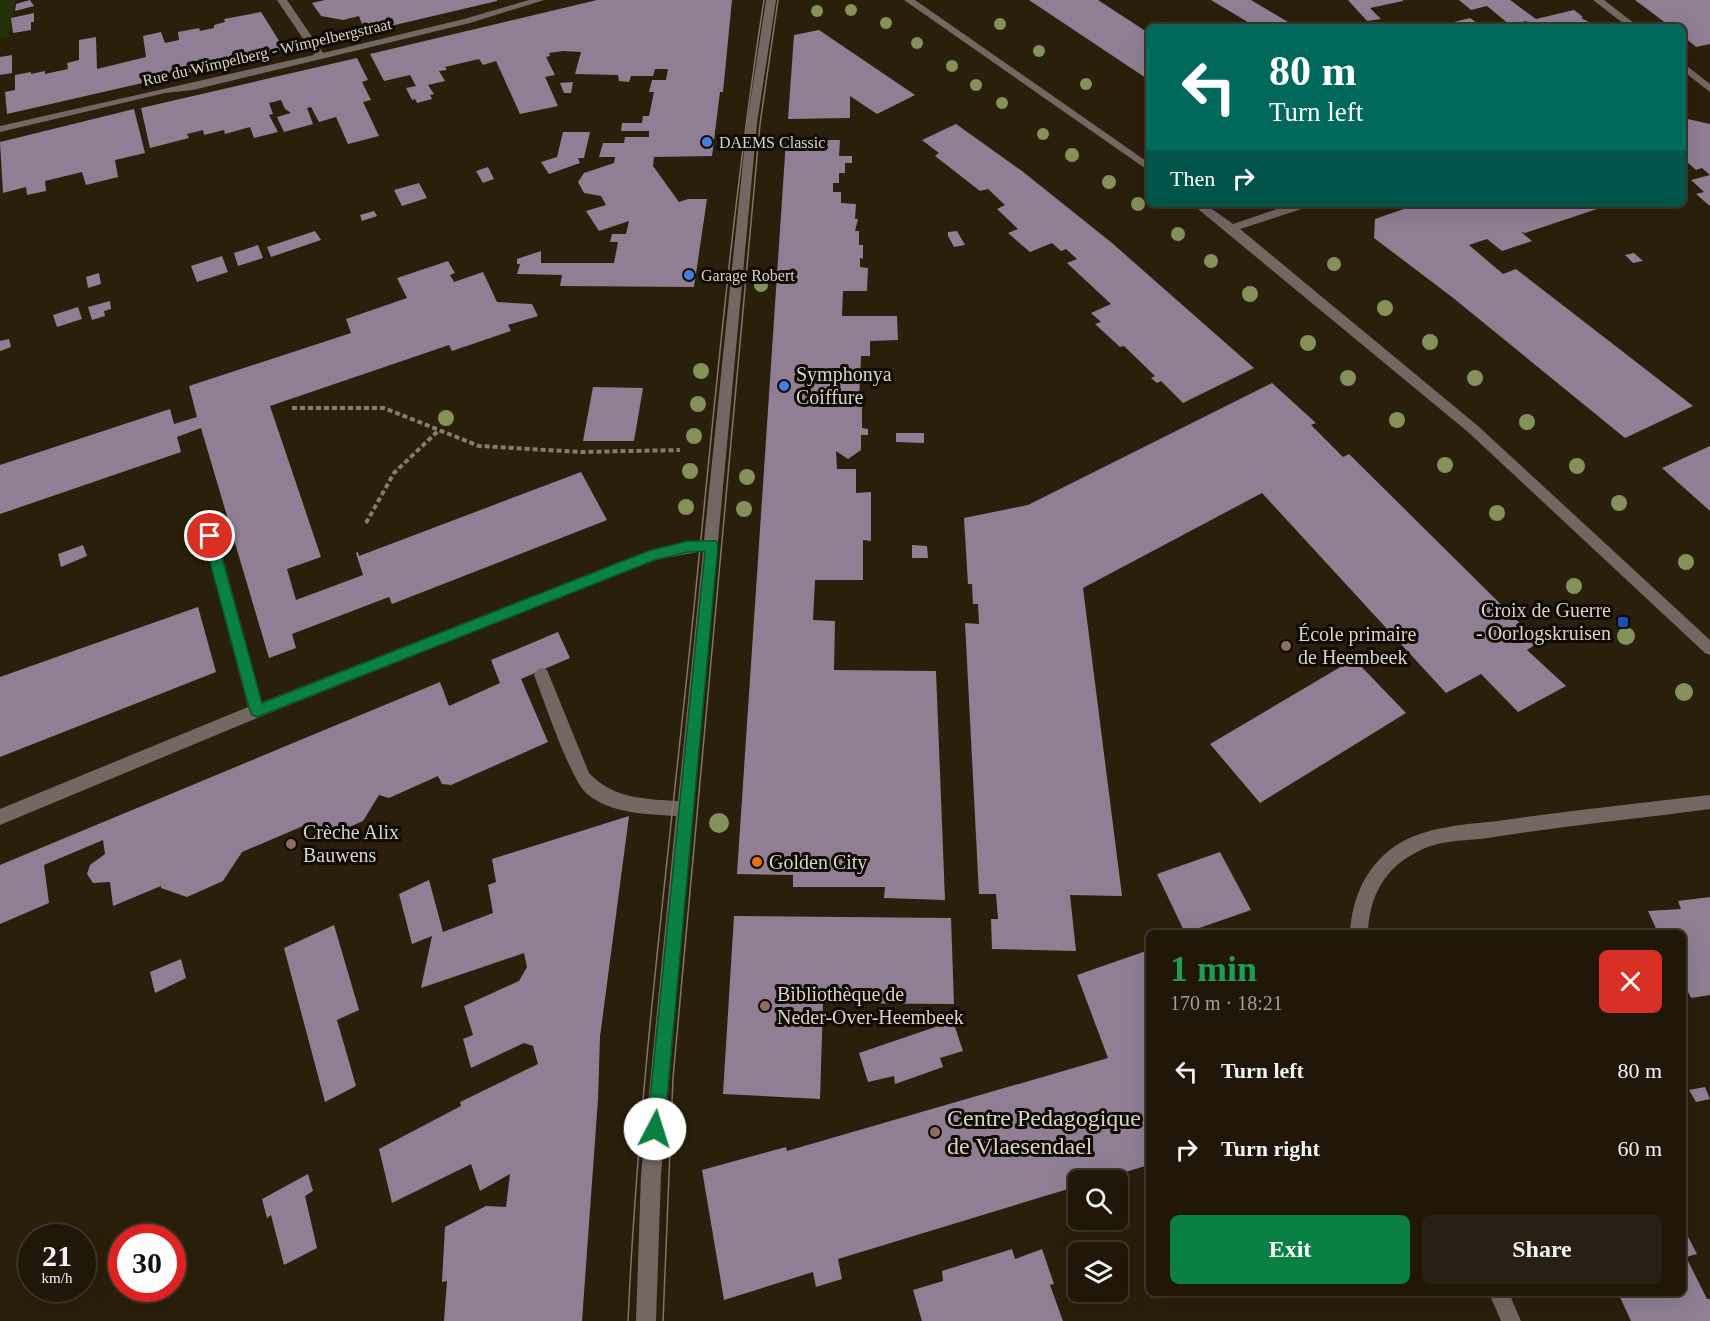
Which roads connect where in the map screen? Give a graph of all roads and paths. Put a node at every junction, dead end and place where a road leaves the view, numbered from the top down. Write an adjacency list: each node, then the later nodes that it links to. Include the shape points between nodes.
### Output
1 (282, 0): 7 (street)
2 (539, 0): 7 (street, Rue du Wimpelberg - Wimpelbergstraat)
3 (771, 0): 22 (street, via 752,123)
4 (909, 0): 13 (street)
5 (1598, 0): 6 (street)
6 (1630, 24)
7 (320, 56): 12 (street, Rue du Wimpelberg - Wimpelbergstraat)
8 (1686, 68): 9 (street)
9 (1695, 76): 10 (street); 11 (street)
10 (1686, 79)
11 (1710, 89)
12 (0, 129)
13 (1146, 166)
14 (1202, 207): 16 (street)
15 (1295, 207): 16 (street)
16 (1231, 228): 23 (street, via 1473,429)
17 (292, 408): 18 (path, via 384,408)
18 (439, 429): 19 (path, via 479,446 581,452); 20 (path, via 394,474)
19 (680, 450)
20 (366, 523)
21 (210, 536): 25 (street)
22 (712, 545): 25 (street, via 653,555); 27 (street)
23 (1710, 649)
24 (542, 675): 27 (street, via 588,786 613,800)
25 (257, 711): 28 (street)
26 (1710, 802): 29 (street, via 1426,840 1396,857 1370,882)
27 (685, 809): 31 (street, via 651,1175)
28 (0, 817)
29 (1358, 927)
30 (1500, 1296): 32 (street)
31 (646, 1321)
32 (1510, 1321)

